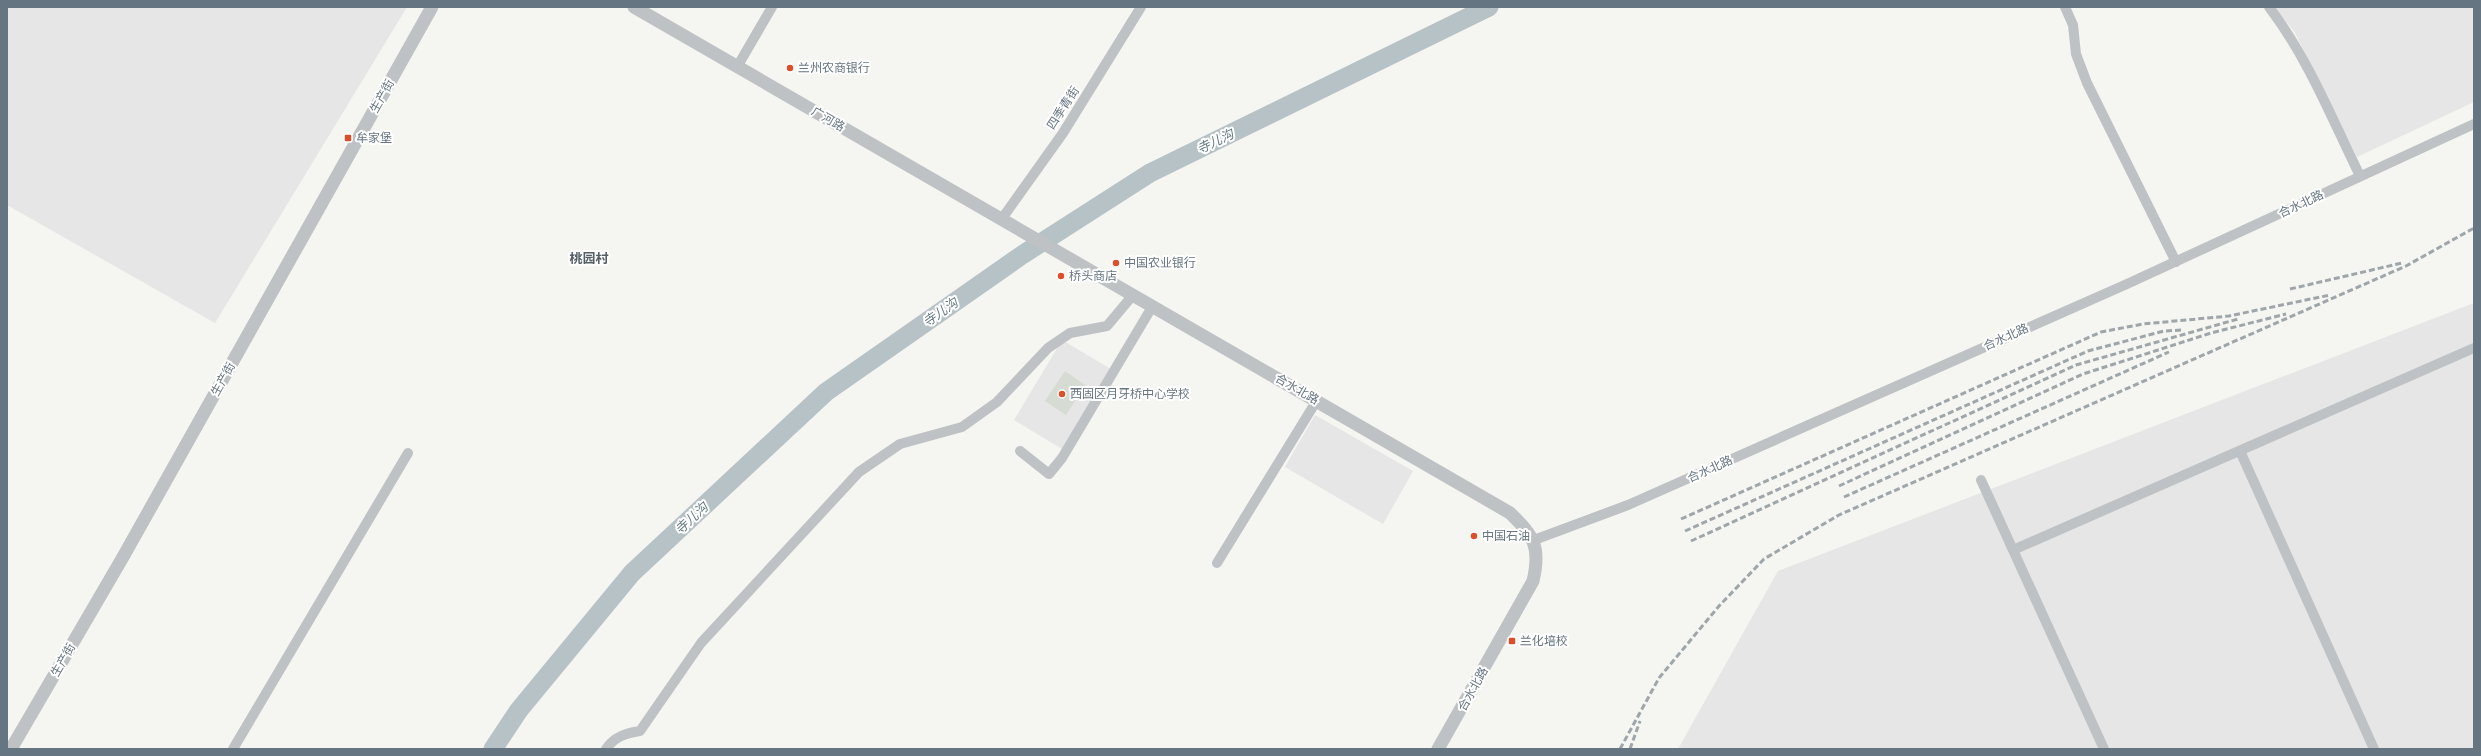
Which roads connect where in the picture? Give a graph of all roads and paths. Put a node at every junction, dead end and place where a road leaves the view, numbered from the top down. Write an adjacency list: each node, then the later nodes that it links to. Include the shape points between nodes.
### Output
1 (432, 7): 24 (street, 生产街, via 123,556)
2 (634, 7): 7 (street, 广河路)
3 (772, 7): 7 (street)
4 (1141, 7): 10 (street, 四季青街, via 1063,133)
5 (2065, 7): 12 (street, via 2073,25 2076,54 2087,83)
6 (2269, 7): 9 (street, via 2285,28 2304,61)
7 (737, 67): 10 (street, 广河路)
8 (2474, 124): 9 (street, 合水北路)
9 (2360, 176): 12 (street, 合水北路)
10 (1001, 220): 11 (street, 广河路)
11 (1053, 249): 13 (street, 合水北路)
12 (2176, 262): 21 (street, 合水北路, via 1628,505)
13 (1133, 295): 14 (street, 合水北路); 26 (street, via 1107,326 1070,333 1048,348 997,402 962,427 900,444 859,472 701,643 640,731 627,733 612,741)
14 (1152, 307): 16 (street, 合水北路); 17 (street, via 1050,474)
15 (2474, 348): 18 (street)
16 (1317, 400): 21 (street, 合水北路, via 1494,501 1510,513); 23 (street)
17 (1020, 451)
18 (2240, 451): 22 (street); 29 (street)
19 (408, 453): 25 (street)
20 (1981, 480): 22 (street)
21 (1534, 540): 27 (street, 合水北路, via 1536,567 1533,581)
22 (2013, 550): 28 (street)
23 (1217, 563)
24 (11, 749)
25 (233, 749)
26 (606, 749)
27 (1438, 749)
28 (2104, 749)
29 (2374, 749)

